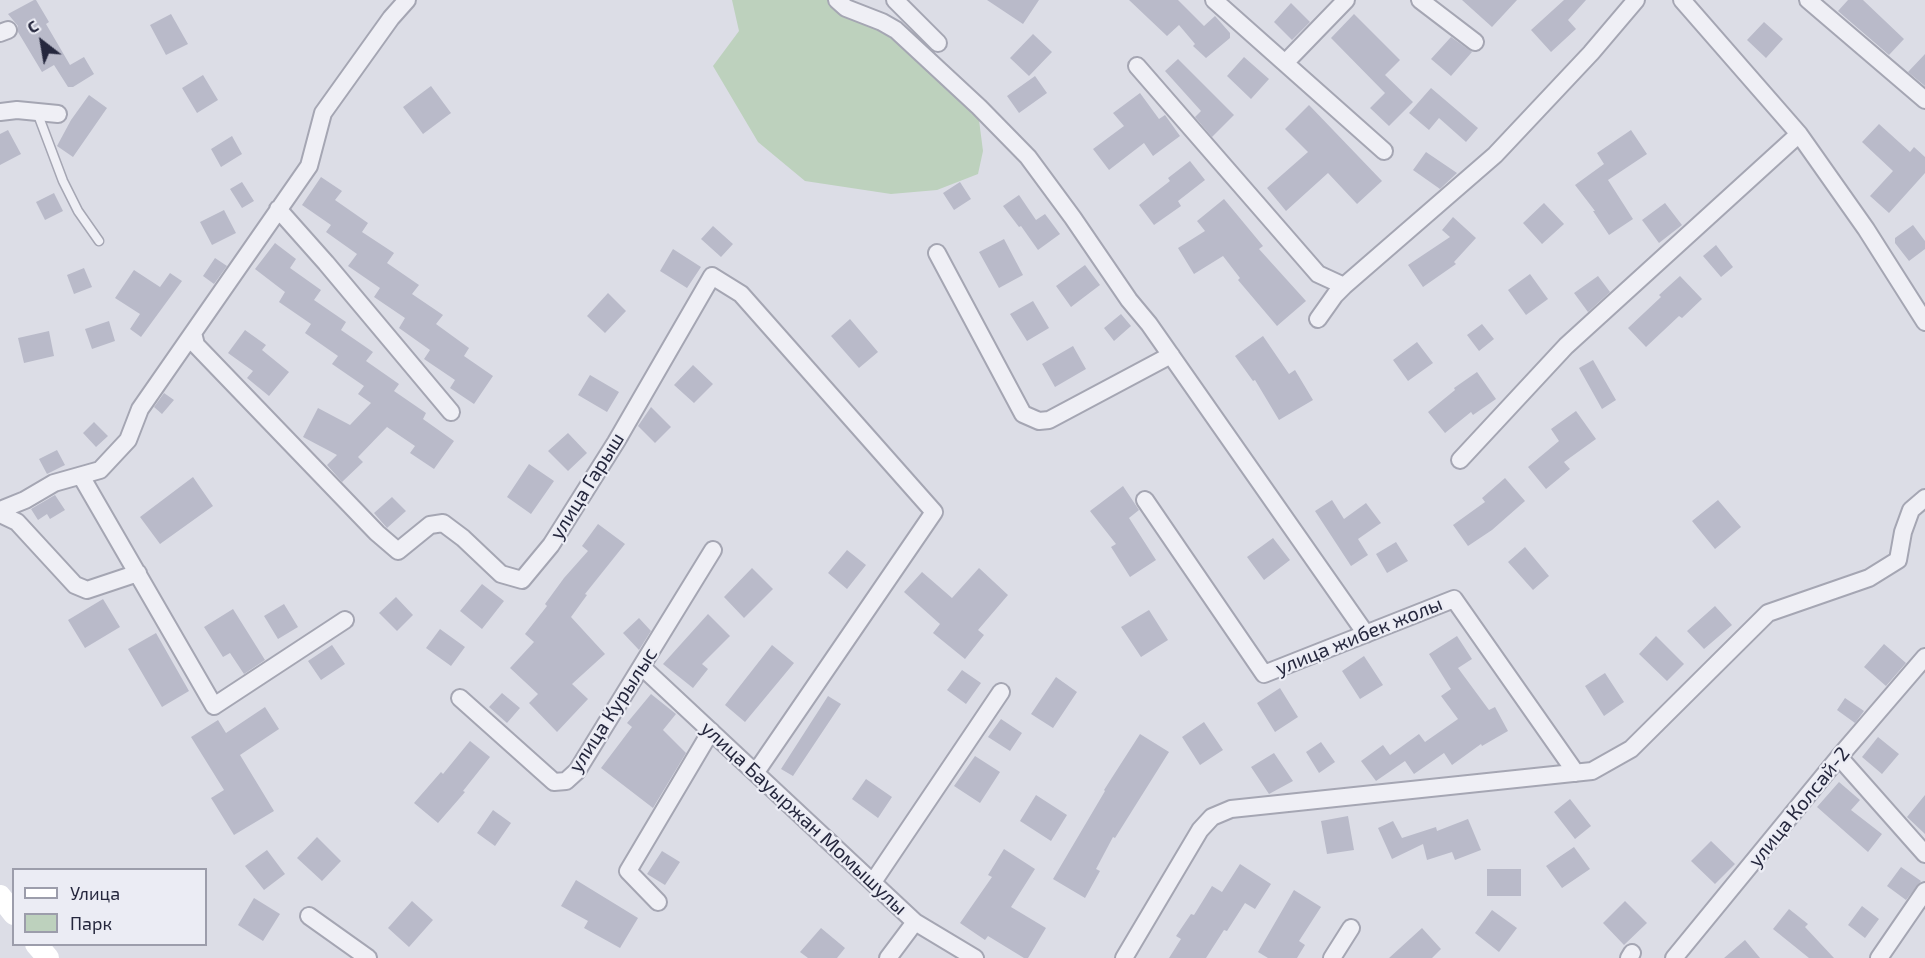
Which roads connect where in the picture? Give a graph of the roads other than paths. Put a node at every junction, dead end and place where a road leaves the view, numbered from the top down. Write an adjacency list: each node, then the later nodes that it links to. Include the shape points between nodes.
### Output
1 (407, 0): 20 (street, via 324,113 309,166)
2 (837, 0): 27 (street, via 846,8 896,30 1028,157)
3 (895, 0): 11 (street)
4 (1214, 0): 12 (street)
5 (1346, 0): 12 (street)
6 (1420, 0): 10 (street)
7 (1636, 0): 23 (street, via 1495,155)
8 (1682, 0): 18 (street)
9 (1808, 0): 14 (street)
10 (1475, 42)
11 (938, 43)
12 (1285, 63): 19 (street)
13 (1137, 66): 23 (street, via 1318,274)
14 (1925, 100)
15 (1, 108): 16 (street)
16 (37, 112): 17 (street); 21 (lane, via 63,181)
17 (58, 114)
18 (1799, 134): 25 (street); 29 (street, via 1566,346)
19 (1384, 151)
20 (278, 209): 26 (street); 28 (street)
21 (99, 241)
22 (937, 253): 27 (street, via 1023,414 1039,421 1049,420)
23 (1344, 286): 24 (street)
24 (1318, 319)
25 (1925, 322)
26 (193, 333): 30 (street, via 140,409 128,440 100,470); 45 (street, улица Гарыш, via 196,345 398,551 430,525 444,523 501,574 522,580 551,545 616,442 712,276 741,294 934,512)
27 (1171, 355): 38 (street)
28 (451, 412)
29 (1460, 460)
30 (81, 476): 33 (street, via 54,483); 36 (street)
31 (1925, 498): 46 (street, via 1911,510 1898,560 1869,578 1768,613 1631,749 1592,771)
32 (1145, 500): 38 (street, улица жибек жолы, via 1264,674)
33 (0, 510)
34 (0, 514): 36 (street, via 17,522 75,585 87,590)
35 (713, 550): 40 (street, улица Курылыс)
36 (138, 573): 37 (street, via 214,706)
37 (345, 620)
38 (1366, 634): 46 (street, улица жибек жолы, via 1454,599)
39 (1925, 657): 44 (street, улица Колсай-2)
40 (642, 667): 42 (street, улица Курылыс, via 577,771 566,781 554,782); 43 (street, улица Бауыржан Момышулы)
41 (1001, 692): 48 (street)
42 (460, 698)
43 (711, 730): 45 (street, улица Бауыржан Момышулы); 51 (street, via 628,871)
44 (1839, 757): 47 (street); 64 (street, улица Колсай-2)
45 (756, 772): 48 (street, улица Бауыржан Момышулы)
46 (1576, 773): 62 (street, via 1231,809 1212,817 1200,830)
47 (1925, 854)
48 (873, 882): 54 (street, улица Бауыржан Момышулы)
49 (1925, 891): 57 (street)
50 (0, 896): 52 (main road)
51 (658, 902)
52 (12, 911)
53 (309, 916): 59 (street)
54 (915, 922): 60 (street); 61 (street, улица Бауыржан Момышулы)
55 (1351, 928): 63 (street)
56 (37, 946): 58 (main road)
57 (1886, 956)
58 (48, 958)
59 (368, 958)
60 (888, 958)
61 (975, 958)
62 (1124, 958)
63 (1332, 958)
64 (1674, 958)

